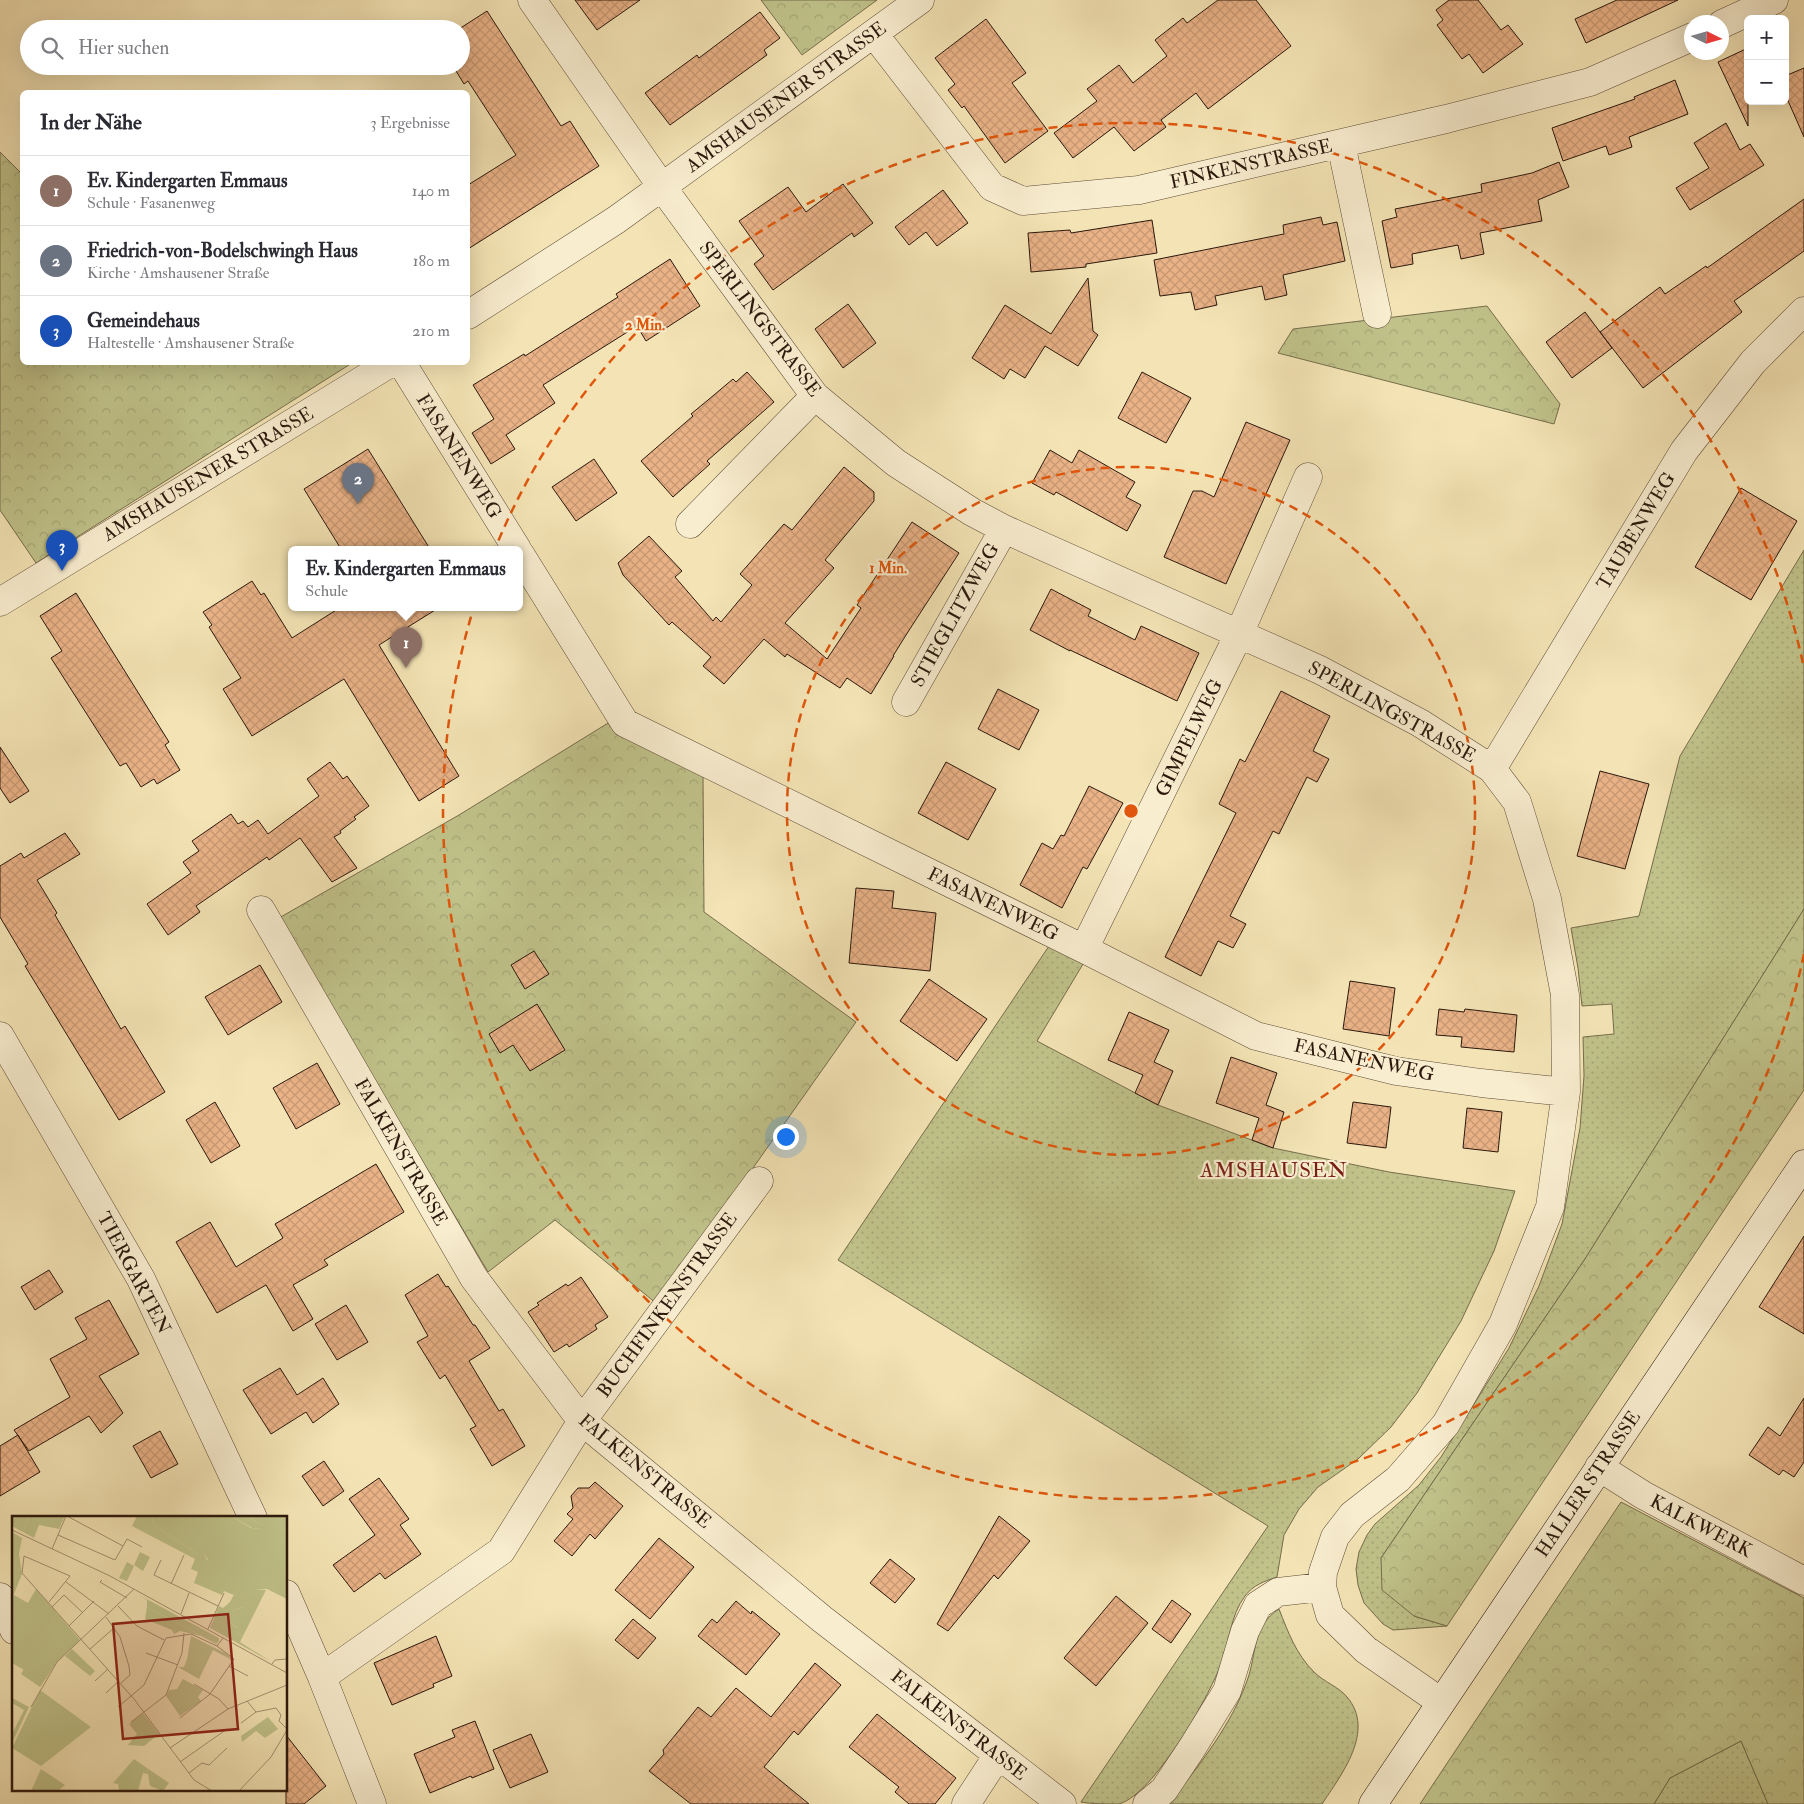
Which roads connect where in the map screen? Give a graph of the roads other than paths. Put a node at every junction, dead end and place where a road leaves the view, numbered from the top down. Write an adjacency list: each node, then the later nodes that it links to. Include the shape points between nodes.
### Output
1 (532, 0): 8 (street)
2 (1774, 0): 4 (street)
3 (912, 2): 5 (street, AMSHAUSENER STRASSE)
4 (1733, 13)
5 (874, 34): 7 (street, FINKENSTRASSE, via 992,187 1023,201 1139,190); 8 (street, AMSHAUSENER STRASSE)
6 (1684, 41): 7 (street, FINKENSTRASSE, via 1590,82)
7 (1341, 144): 11 (street)
8 (662, 187): 10 (street, AMSHAUSENER STRASSE); 14 (street, SPERLINGSTRASSE)
9 (1804, 311): 23 (street, TAUBENWEG, via 1753,362 1684,450)
10 (470, 313)
11 (1377, 314)
12 (387, 365): 20 (street, AMSHAUSENER STRASSE)
13 (403, 365): 18 (street, FASANENWEG)
14 (815, 396): 16 (street); 17 (street, SPERLINGSTRASSE, via 896,463)
15 (1308, 477): 21 (street)
16 (690, 524)
17 (1004, 529): 21 (street, SPERLINGSTRASSE); 22 (street, STIEGLITZWEG)
18 (515, 546)
19 (523, 559): 25 (street, FASANENWEG, via 625,723)
20 (0, 602)
21 (1239, 634): 23 (street, SPERLINGSTRASSE, via 1329,674 1420,723); 25 (street, GIMPELWEG)
22 (906, 702)
23 (1492, 768): 27 (street, SPERLINGSTRASSE, via 1517,802 1547,899 1565,995)
24 (261, 910): 30 (street, FALKENSTRASSE, via 474,1278)
25 (1084, 949): 27 (street, FASANENWEG, via 1256,1036 1396,1071)
26 (0, 1036): 32 (street, TIERGARTEN, via 141,1279)
27 (1566, 1092): 34 (street, SPERLINGSTRASSE, via 1550,1207 1503,1324 1446,1424 1398,1479 1352,1515 1335,1538)
28 (1804, 1164): 31 (street, HALLER STRASSE)
29 (759, 1180): 30 (street, BUCHFINKENSTRASSE)
30 (582, 1421): 38 (street, BUCHFINKENSTRASSE, via 501,1551); 40 (street, FALKENSTRASSE, via 822,1619)
31 (1599, 1467): 33 (street, KALKWERK, via 1643,1495); 39 (street, HALLER STRASSE)
32 (252, 1516)
33 (1804, 1581)
34 (1322, 1587): 39 (street, SPERLINGSTRASSE, via 1330,1615 1366,1650); 44 (street, via 1278,1592 1258,1605 1245,1631 1227,1691 1164,1790)
35 (0, 1597): 37 (street)
36 (288, 1599): 38 (street)
37 (12, 1625)
38 (322, 1678): 41 (street)
39 (1442, 1702): 45 (street, HALLER STRASSE)
40 (998, 1755): 42 (street); 43 (street, FALKENSTRASSE)
41 (372, 1804)
42 (966, 1804)
43 (1062, 1804)
44 (1147, 1804)
45 (1373, 1804)

